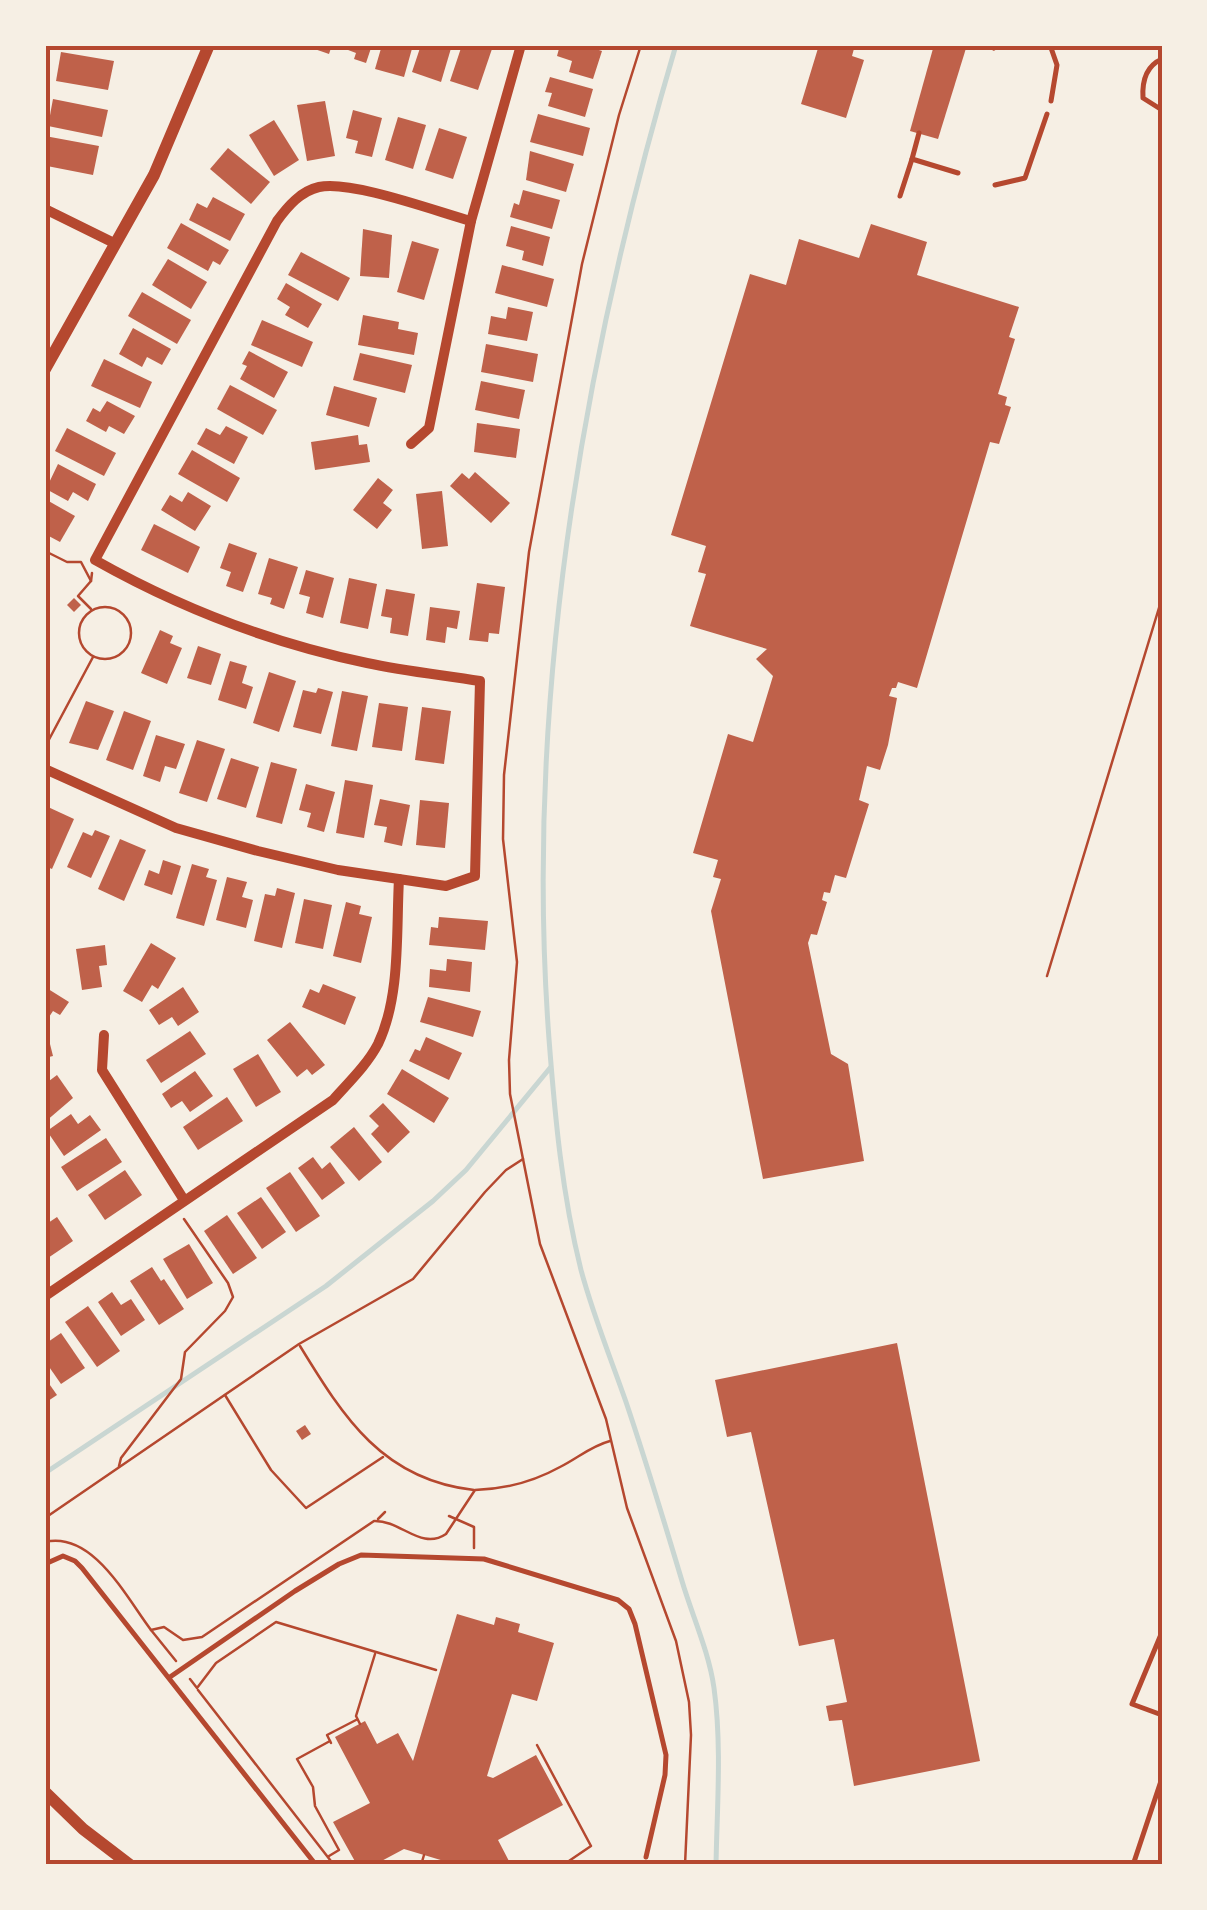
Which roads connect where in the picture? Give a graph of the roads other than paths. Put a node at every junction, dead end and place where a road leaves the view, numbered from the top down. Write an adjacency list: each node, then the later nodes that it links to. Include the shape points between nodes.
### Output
1 (209, 45): 15 (street, via 154,175)
2 (521, 45): 14 (street)
3 (1050, 45): 5 (lane, via 1057,65)
4 (1162, 59): 6 (lane, via 1149,67 1142,86 1143,98)
5 (1051, 101)
6 (1162, 110)
7 (1047, 114): 11 (lane, via 1025,178)
8 (919, 134): 9 (lane)
9 (912, 160): 10 (lane); 12 (lane)
10 (958, 173)
11 (995, 185)
12 (900, 196)
13 (45, 208): 15 (street)
14 (471, 221): 17 (street, via 428,428); 19 (street, via 338,185 308,191 289,205 94,560 248,631 367,663 480,681 474,876 446,886)
15 (114, 243): 16 (street)
16 (45, 369)
17 (411, 444)
18 (45, 769): 19 (street, via 176,828 258,852)
19 (399, 879): 21 (street, via 393,982 378,1043 357,1074 332,1100)
20 (104, 1035): 21 (street, via 102,1070)
21 (179, 1203): 22 (street)
22 (45, 1296)
23 (45, 1564): 25 (lane, via 63,1556 76,1561)
24 (1162, 1632): 26 (lane, via 1132,1704)
25 (170, 1677): 29 (lane, via 361,1554 484,1559 618,1600 629,1608 666,1755); 31 (lane)
26 (1162, 1715)
27 (1162, 1778): 32 (lane)
28 (45, 1792): 30 (street)
29 (646, 1857)
30 (130, 1865)
31 (316, 1865)
32 (1133, 1865)

